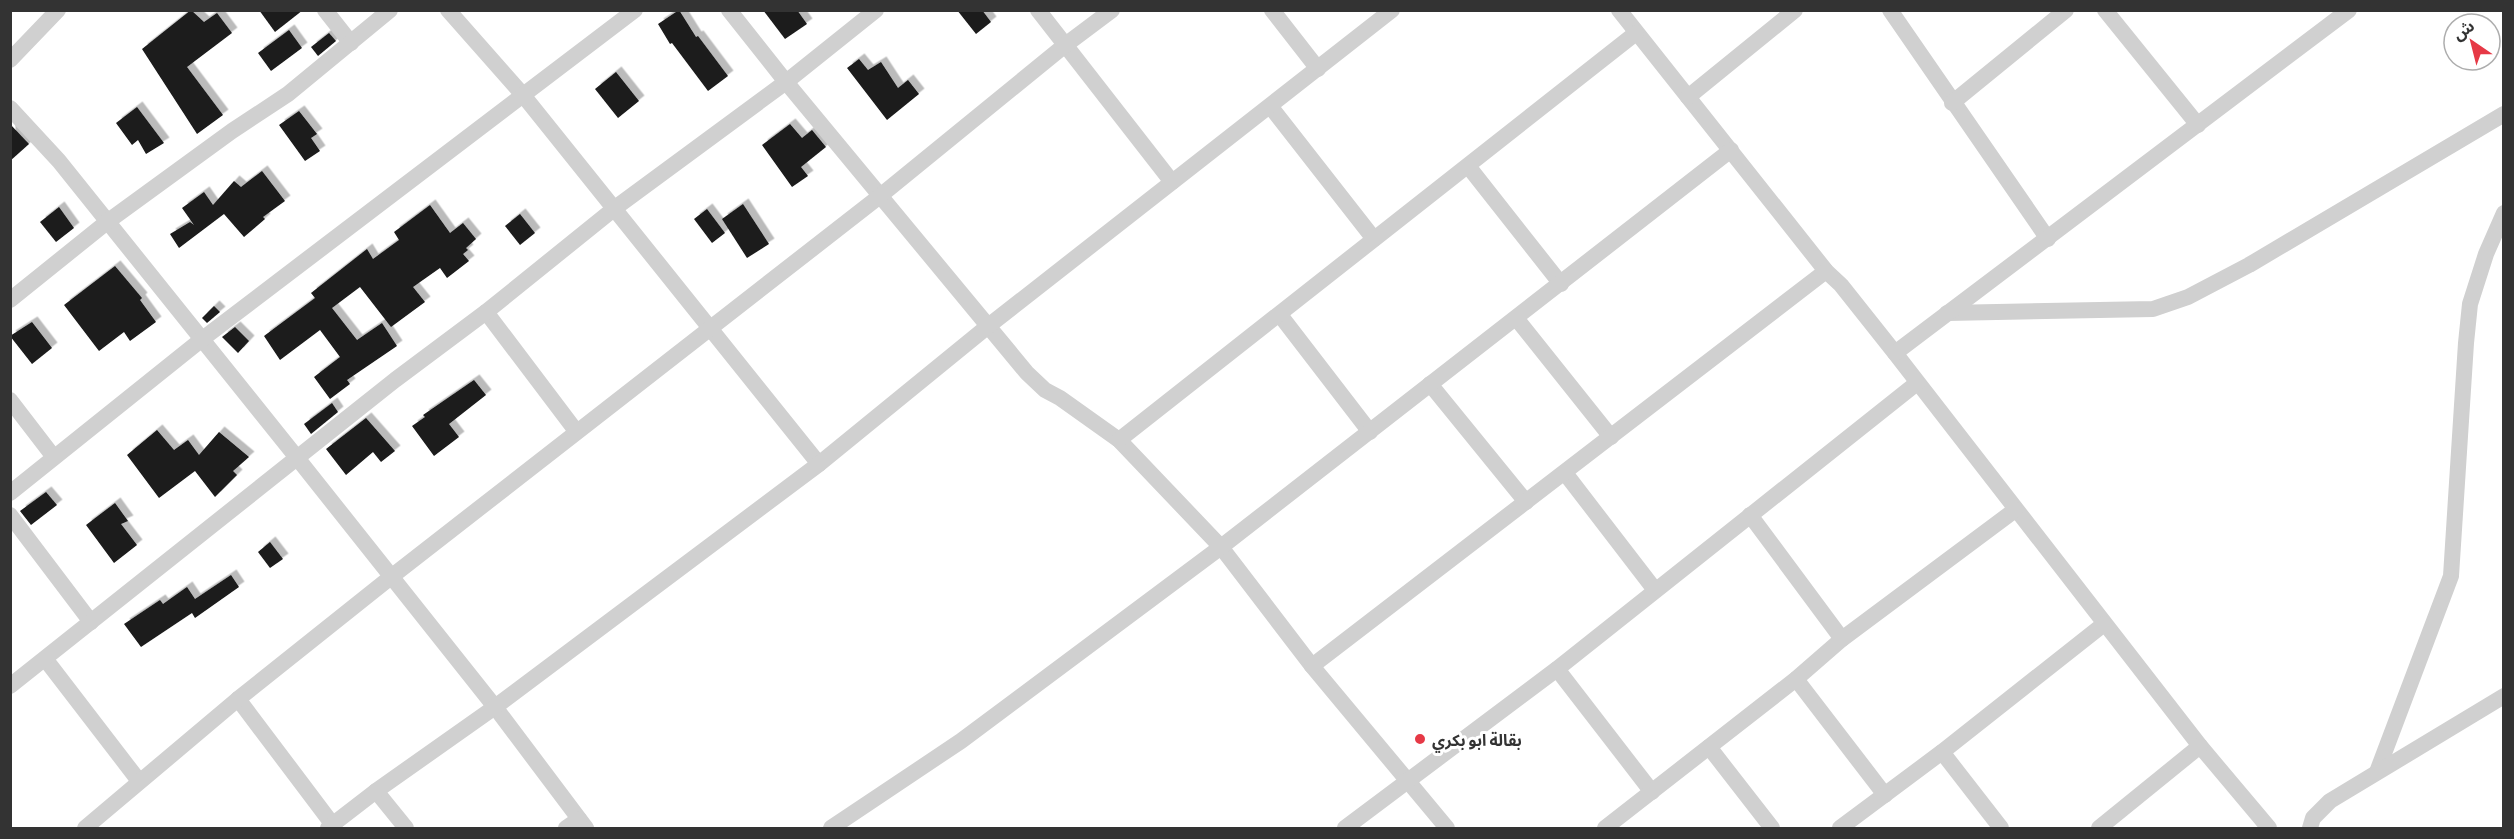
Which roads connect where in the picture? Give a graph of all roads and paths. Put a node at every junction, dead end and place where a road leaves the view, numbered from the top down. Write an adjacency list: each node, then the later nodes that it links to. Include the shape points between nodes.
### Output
1 (58, 10): 21 (street)
2 (325, 10): 19 (street)
3 (390, 10): 19 (street)
4 (448, 10): 24 (street)
5 (635, 10): 24 (street)
6 (729, 10): 23 (street)
7 (876, 10): 23 (street)
8 (1038, 10): 20 (street)
9 (1112, 10): 20 (street)
10 (1272, 10): 22 (street)
11 (1392, 10): 22 (street)
12 (1619, 10): 18 (street)
13 (1795, 10): 25 (street)
14 (1890, 10): 26 (street)
15 (2066, 10): 26 (street)
16 (2105, 10): 30 (street)
17 (2349, 10): 30 (street)
18 (1636, 33): 25 (street); 32 (street)
19 (351, 43): 37 (street, via 288,94)
20 (1064, 46): 33 (street); 34 (street)
21 (10, 60)
22 (1318, 69): 27 (street)
23 (786, 82): 34 (street); 35 (street)
24 (524, 95): 35 (street); 49 (street)
25 (1688, 97): 31 (street)
26 (1952, 103): 39 (street)
27 (1270, 106): 33 (street); 38 (street)
28 (10, 108): 37 (street, via 59,160)
29 (2504, 114): 44 (street, via 2188,297 2152,309)
30 (2198, 125): 39 (street)
31 (1731, 150): 40 (street); 41 (street)
32 (1468, 166): 38 (street); 41 (street)
33 (1172, 182): 47 (street)
34 (880, 196): 47 (street); 48 (street)
35 (615, 208): 43 (street); 48 (street)
36 (2504, 213): 84 (street, via 2470,304 2451,576)
37 (107, 222): 42 (street); 49 (street)
38 (1374, 239): 45 (street)
39 (2048, 239): 44 (street)
40 (1826, 271): 50 (street); 56 (street)
41 (1560, 284): 46 (street)
42 (10, 300)
43 (486, 312): 54 (street); 59 (street)
44 (1947, 313): 50 (street)
45 (1280, 315): 55 (street); 57 (street)
46 (1516, 318): 52 (street); 56 (street)
47 (987, 327): 57 (street, via 1045,390); 60 (street)
48 (709, 328): 54 (street); 60 (street)
49 (201, 340): 58 (street); 59 (street)
50 (1895, 353): 51 (street)
51 (1917, 383): 64 (street); 66 (street)
52 (1430, 384): 55 (street); 63 (street)
53 (10, 400): 58 (street)
54 (576, 431): 68 (street)
55 (1370, 432): 67 (street)
56 (1611, 437): 61 (street)
57 (1119, 440): 67 (street)
58 (53, 456): 62 (street)
59 (298, 459): 68 (street); 70 (street)
60 (819, 464): 80 (street)
61 (1565, 473): 63 (street); 69 (street)
62 (10, 493)
63 (1526, 502): 74 (street)
64 (2015, 510): 71 (street); 72 (street)
65 (10, 515): 70 (street)
66 (1750, 515): 69 (street); 72 (street)
67 (1221, 547): 74 (street); 94 (street, via 960,741)
68 (391, 577): 79 (street); 80 (street)
69 (1654, 590): 75 (street)
70 (91, 622): 73 (street)
71 (2104, 624): 81 (street); 83 (street)
72 (1842, 639): 76 (street)
73 (46, 660): 77 (street); 85 (street)
74 (1311, 666): 86 (street)
75 (1557, 669): 86 (street); 88 (street)
76 (1796, 679): 82 (street); 89 (street)
77 (10, 686)
78 (2504, 696): 84 (street)
79 (238, 699): 85 (street); 91 (street)
80 (495, 707): 87 (street); 90 (street)
81 (2200, 746): 101 (street); 102 (street)
82 (1709, 747): 88 (street); 98 (street)
83 (1942, 752): 89 (street); 100 (street)
84 (2377, 772): 103 (street, via 2321,808)
85 (139, 781): 92 (street)
86 (1407, 782): 95 (street); 96 (street)
87 (376, 791): 91 (street); 93 (street)
88 (1652, 792): 97 (street)
89 (1886, 795): 99 (street)
90 (577, 825)
91 (330, 827)
92 (85, 828)
93 (406, 828)
94 (831, 828)
95 (1346, 828)
96 (1447, 828)
97 (1605, 828)
98 (1772, 828)
99 (1840, 828)
100 (2001, 828)
101 (2099, 828)
102 (2269, 828)
103 (2310, 828)

